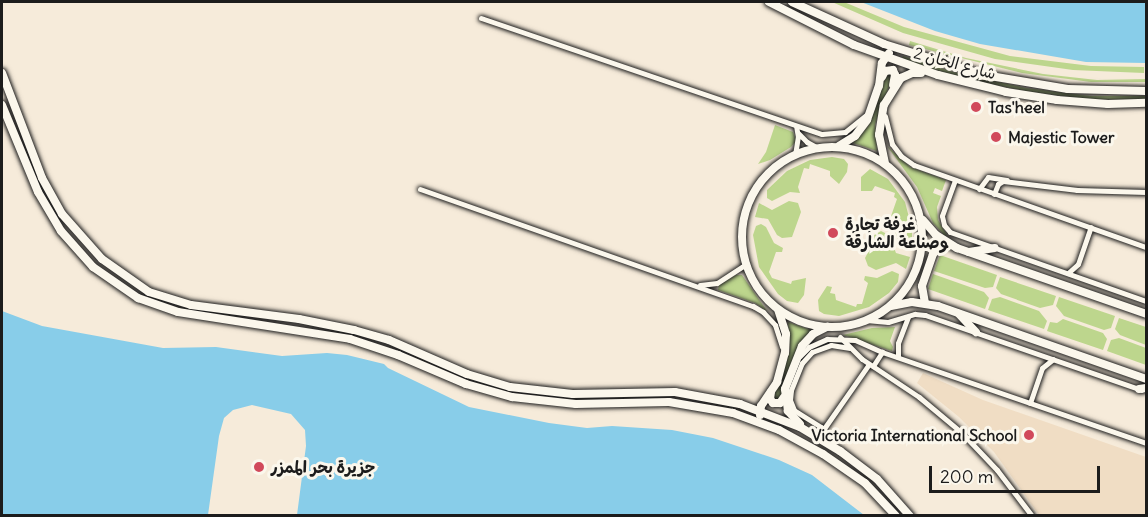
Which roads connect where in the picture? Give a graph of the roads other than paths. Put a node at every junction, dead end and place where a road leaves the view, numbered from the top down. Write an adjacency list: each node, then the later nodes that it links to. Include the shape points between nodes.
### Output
1 (769, 2): 5 (street, شارع الخان 2)
2 (792, 2): 4 (street, شارع الخان 2)
3 (481, 18): 15 (street)
4 (897, 49): 5 (street); 10 (street, شارع الخان 2, via 963,70 1026,83 1089,91)
5 (885, 57): 7 (street, شارع الخان 2); 8 (street)
6 (2, 73): 21 (street)
7 (938, 75): 9 (street, via 908,74); 12 (street, شارع الخان 2, via 1057,100)
8 (879, 86): 9 (street, via 884,72 890,69 895,75); 14 (street)
9 (892, 89): 11 (street)
10 (1146, 91)
11 (886, 100): 20 (street, via 879,129); 23 (street, via 886,130 898,153 914,165)
12 (1146, 103)
13 (2, 105): 22 (street)
14 (872, 108): 15 (street, via 841,134 822,134); 17 (street, via 859,131)
15 (796, 126): 16 (street)
16 (798, 132): 18 (street); 19 (street)
17 (838, 147): 18 (street); 20 (street, via 866,153)
18 (818, 148): 19 (street)
19 (795, 155): 36 (street, via 766,176 751,198 742,232)
20 (885, 164): 30 (street, via 908,187)
21 (39, 170): 22 (street); 47 (street, via 58,208 81,239 133,283 181,303)
22 (29, 174): 50 (street, via 70,243 120,288 167,309)
23 (955, 180): 26 (street); 28 (street)
24 (1015, 182): 26 (street, via 988,177); 27 (street, via 1077,190); 29 (street, via 1000,182)
25 (420, 189): 40 (street)
26 (980, 189): 28 (street, via 961,186); 29 (street)
27 (1146, 192)
28 (950, 193): 34 (street, via 942,216 945,228)
29 (994, 194): 31 (street)
30 (920, 216): 32 (street); 43 (street, via 922,243 918,266 908,286)
31 (1091, 227): 33 (street); 37 (street)
32 (947, 243): 35 (street); 42 (street, via 936,249 932,257 922,286)
33 (1146, 247)
34 (995, 248): 35 (street); 38 (street)
35 (968, 252): 46 (street)
36 (746, 264): 40 (street, via 714,284); 44 (street, via 760,292)
37 (1078, 264): 38 (street); 39 (street)
38 (1068, 273): 39 (street)
39 (1081, 278): 41 (street)
40 (687, 283): 59 (street, via 763,312 778,330)
41 (1146, 301)
42 (925, 303): 43 (street); 45 (street)
43 (888, 308): 49 (street)
44 (778, 309): 51 (street, via 802,322); 59 (street, via 786,334)
45 (956, 312): 52 (street); 63 (street)
46 (1146, 314)
47 (285, 317): 50 (street); 68 (street, via 372,334 467,374 510,387 573,394 684,393)
48 (908, 317): 49 (street, via 888,322); 52 (street, via 925,315); 57 (street, via 898,343)
49 (866, 320): 51 (street)
50 (282, 327): 69 (street, via 366,344 466,384 512,397 560,403 684,404 717,409)
51 (828, 327): 60 (street, via 809,338)
52 (976, 332): 56 (street)
53 (840, 338): 54 (street); 55 (street); 60 (street, via 814,344)
54 (851, 349): 61 (street); 70 (street, via 831,345 812,352 802,363 792,387 790,400 794,410)
55 (882, 352): 57 (street); 61 (street)
56 (1038, 354): 58 (street); 62 (street)
57 (898, 357): 67 (street)
58 (1053, 359): 62 (street); 64 (street)
59 (784, 360): 65 (street)
60 (795, 362): 66 (street)
61 (871, 365): 70 (street); 77 (street, via 919,397 962,433)
62 (1042, 368): 67 (street)
63 (1146, 379)
64 (1144, 390)
65 (771, 392): 66 (street, via 773,403 780,403); 68 (street)
66 (784, 397): 71 (street, via 790,414)
67 (1030, 403): 73 (street)
68 (760, 410): 69 (street); 71 (street)
69 (764, 424): 74 (street)
70 (823, 430): 72 (street)
71 (814, 435): 72 (street); 74 (street)
72 (824, 440): 76 (street, via 877,479)
73 (1146, 443)
74 (808, 445): 75 (street, via 865,483)
75 (896, 516)
76 (910, 516)
77 (1032, 516)

